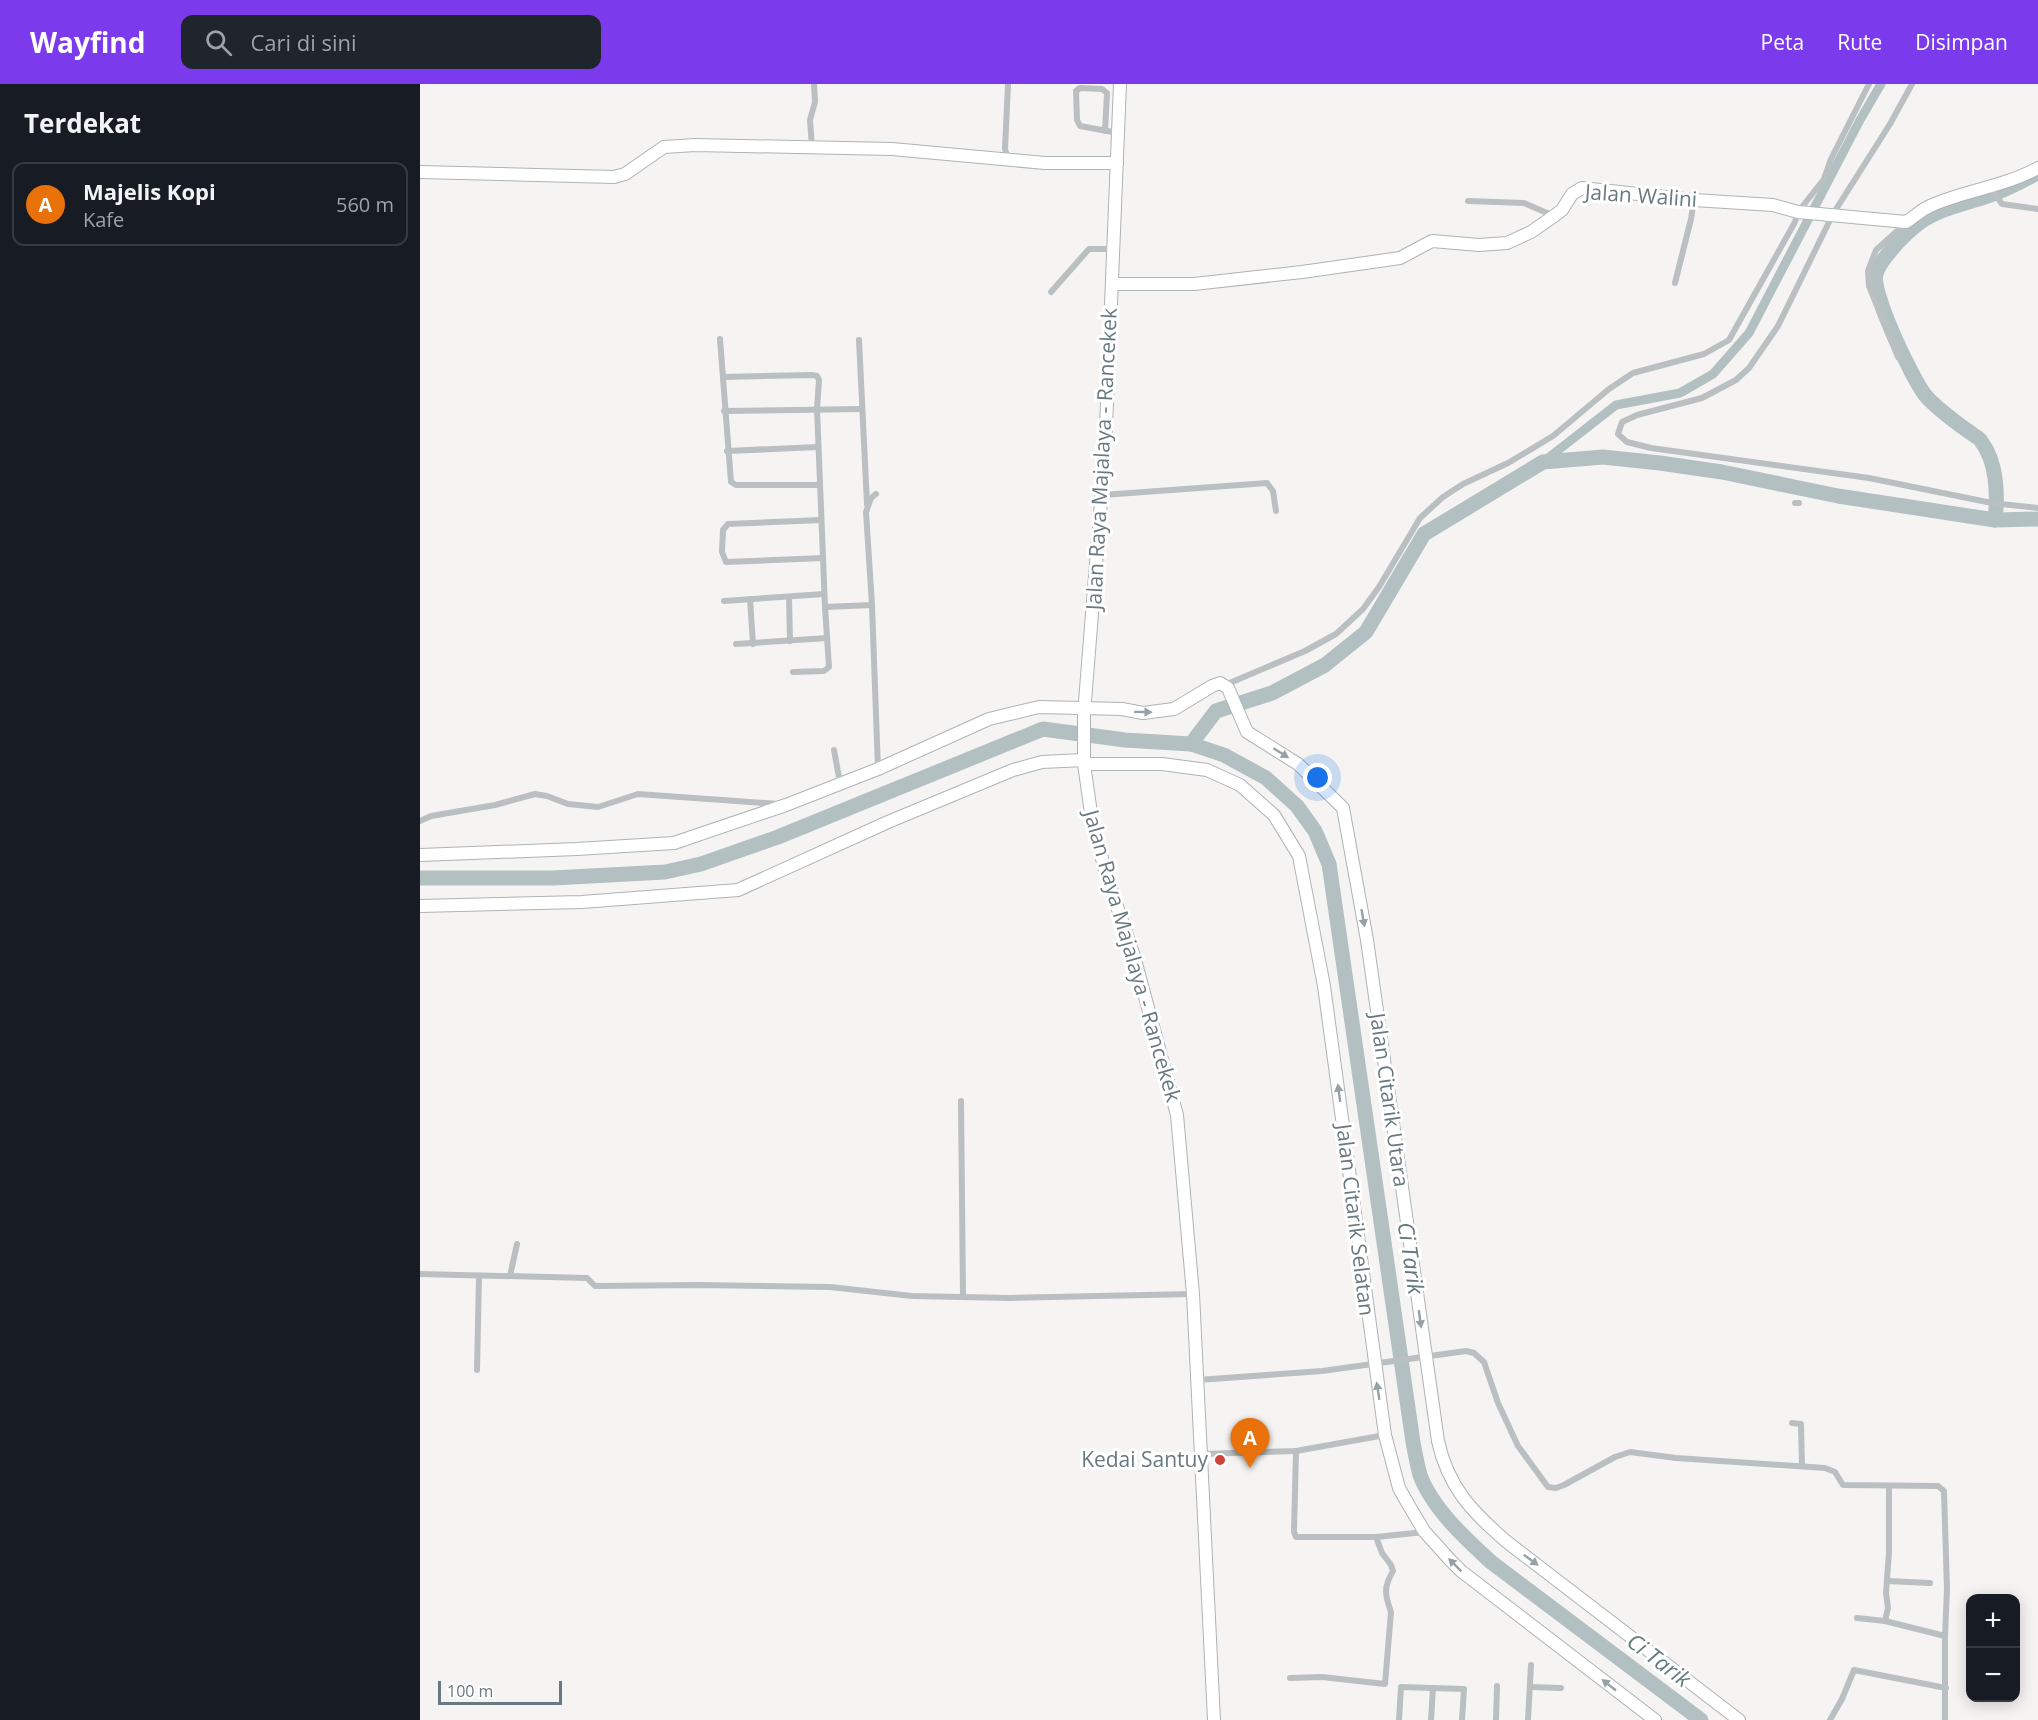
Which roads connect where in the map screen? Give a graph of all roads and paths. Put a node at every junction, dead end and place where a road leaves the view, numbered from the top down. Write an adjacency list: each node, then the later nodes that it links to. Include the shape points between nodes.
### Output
1 (814, 84): 8 (street)
2 (1008, 84): 9 (street)
3 (1120, 84): 7 (street, Jalan Raya Majalaya - Rancekek)
4 (1869, 84): 17 (street, via 1824,179)
5 (1912, 84): 18 (street)
6 (1104, 131): 6 (street, via 1107,93 1102,89 1080,88 1078,123); 7 (street)
7 (1118, 133): 10 (street, Jalan Raya Majalaya - Rancekek)
8 (812, 148): 9 (street, via 892,149); 12 (street, via 664,147 625,174 614,177)
9 (1008, 159): 10 (street)
10 (1117, 163): 21 (street, Jalan Raya Majalaya - Rancekek)
11 (2038, 168): 13 (street)
12 (420, 172)
13 (1991, 188): 16 (street, via 2002,204); 20 (street, via 1970,191 1927,207)
14 (1694, 200): 17 (street, Jalan Walini, via 1773,205); 19 (street, Jalan Walini, via 1582,188); 22 (street)
15 (1468, 201): 19 (street, via 1524,203)
16 (2038, 209)
17 (1799, 212): 18 (street, Jalan Walini); 53 (street, via 1729,340 1704,354 1633,373 1553,436 1443,497 1420,518 1363,609 1336,634)
18 (1831, 214): 20 (street, Jalan Walini); 38 (street, via 1778,326 1749,368 1736,380 1702,398 1622,422 1619,437 1643,446 1869,478 1992,503)
19 (1554, 216): 23 (street, Jalan Walini, via 1517,239 1496,245 1432,242 1400,258 1194,284)
20 (1906, 222): 27 (street, via 1876,250 1868,271 1869,286)
21 (1113, 249): 23 (street, Jalan Raya Majalaya - Rancekek); 24 (street, via 1089,249)
22 (1675, 283)
23 (1112, 284): 36 (street, Jalan Raya Majalaya - Rancekek)
24 (1051, 292)
25 (720, 339): 28 (street)
26 (859, 340): 30 (street)
27 (1898, 357)
28 (723, 377): 29 (street, via 817,376); 31 (street)
29 (817, 409): 30 (street); 31 (street); 32 (street)
30 (862, 409): 37 (street)
31 (724, 411): 33 (street)
32 (818, 447): 33 (street); 34 (street)
33 (727, 451): 34 (street, via 729,479 736,485)
34 (820, 485): 40 (street)
35 (876, 494): 37 (street)
36 (1103, 495): 39 (street, via 1267,483 1273,491); 54 (street, Jalan Raya Majalaya - Rancekek)
37 (867, 504): 46 (street)
38 (2038, 508)
39 (1276, 511)
40 (821, 520): 41 (street); 41 (street, via 728,524 723,530 722,552 726,562)
41 (823, 558): 42 (street)
42 (824, 594): 43 (street); 47 (street)
43 (789, 597): 44 (street); 49 (street)
44 (750, 599): 45 (street); 51 (street)
45 (724, 601)
46 (872, 604): 47 (street); 57 (street)
47 (825, 607): 48 (street)
48 (827, 638): 49 (street); 52 (street, via 828,668)
49 (790, 641): 51 (street)
50 (736, 644): 51 (street)
51 (753, 644)
52 (793, 672)
53 (1227, 686): 54 (street, one-way to 53, via 1122,709 1143,713 1174,709 1212,686); 70 (street, Jalan Citarik Utara, one-way to 70, via 1247,732 1298,764 1343,808 1367,940)
54 (1084, 711): 56 (street, Jalan Raya Majalaya - Rancekek); 57 (street, via 1039,706 989,719)
55 (834, 750): 58 (street)
56 (1084, 757): 62 (street, Jalan Citarik Selatan, via 1013,770 738,890 582,902); 68 (street, Jalan Raya Majalaya - Rancekek, via 1092,820 1106,874 1134,956 1177,1115); 71 (street, Jalan Citarik Selatan, one-way to 56, via 1324,987 1299,856 1275,815 1240,785 1207,770)
57 (878, 769): 58 (street)
58 (840, 783): 59 (street)
59 (786, 805): 60 (street, via 638,794 606,806 589,807 536,794); 61 (street, via 662,845)
60 (420, 821)
61 (420, 855)
62 (420, 906)
63 (962, 1101): 69 (street)
64 (517, 1244): 67 (street)
65 (420, 1274): 66 (street)
66 (479, 1276): 67 (street); 72 (street)
67 (510, 1276): 69 (street, via 587,1278 595,1286 830,1287 912,1296)
68 (1193, 1294): 69 (street); 73 (street, Jalan Raya Majalaya - Rancekek)
69 (963, 1296)
70 (1424, 1357): 71 (street); 78 (street, via 1466,1352 1479,1356 1518,1446 1548,1487 1564,1485 1630,1452); 101 (street, Jalan Citarik Utara, one-way to 101, via 1443,1462 1462,1497 1483,1522)
71 (1376, 1364): 73 (street); 75 (street, Jalan Citarik Selatan, one-way to 71)
72 (477, 1370)
73 (1197, 1380): 77 (street, Jalan Raya Majalaya - Rancekek)
74 (1792, 1423): 78 (street, via 1801,1426)
75 (1385, 1435): 76 (street); 80 (street, Jalan Citarik Selatan, via 1399,1488)
76 (1296, 1451): 77 (street); 81 (street, via 1296,1537)
77 (1203, 1454): 94 (street, Jalan Raya Majalaya - Rancekek)
78 (1802, 1466): 79 (street, via 1835,1472 1843,1485)
79 (1889, 1486): 82 (street); 86 (street, via 1938,1486 1944,1491)
80 (1425, 1532): 81 (street); 100 (street, Jalan Citarik Selatan, one-way to 80, via 1461,1571)
81 (1376, 1537): 88 (street, via 1393,1571 1386,1593 1390,1612 1386,1683 1315,1676)
82 (1887, 1581): 83 (street); 85 (street)
83 (1930, 1583)
84 (1857, 1618): 85 (street)
85 (1885, 1621): 86 (street)
86 (1945, 1636): 93 (street)
87 (1531, 1665): 90 (street)
88 (1290, 1678)
89 (1497, 1686): 98 (street)
90 (1530, 1687): 92 (street); 99 (street)
91 (1433, 1688): 95 (street, via 1401,1687); 96 (street); 97 (street, via 1464,1689)
92 (1561, 1688)
93 (1946, 1688): 102 (street, via 1854,1670); 103 (street)
94 (1214, 1720)
95 (1399, 1720)
96 (1431, 1720)
97 (1462, 1720)
98 (1496, 1720)
99 (1528, 1720)
100 (1655, 1720)
101 (1739, 1720)
102 (1830, 1720)
103 (1945, 1720)

